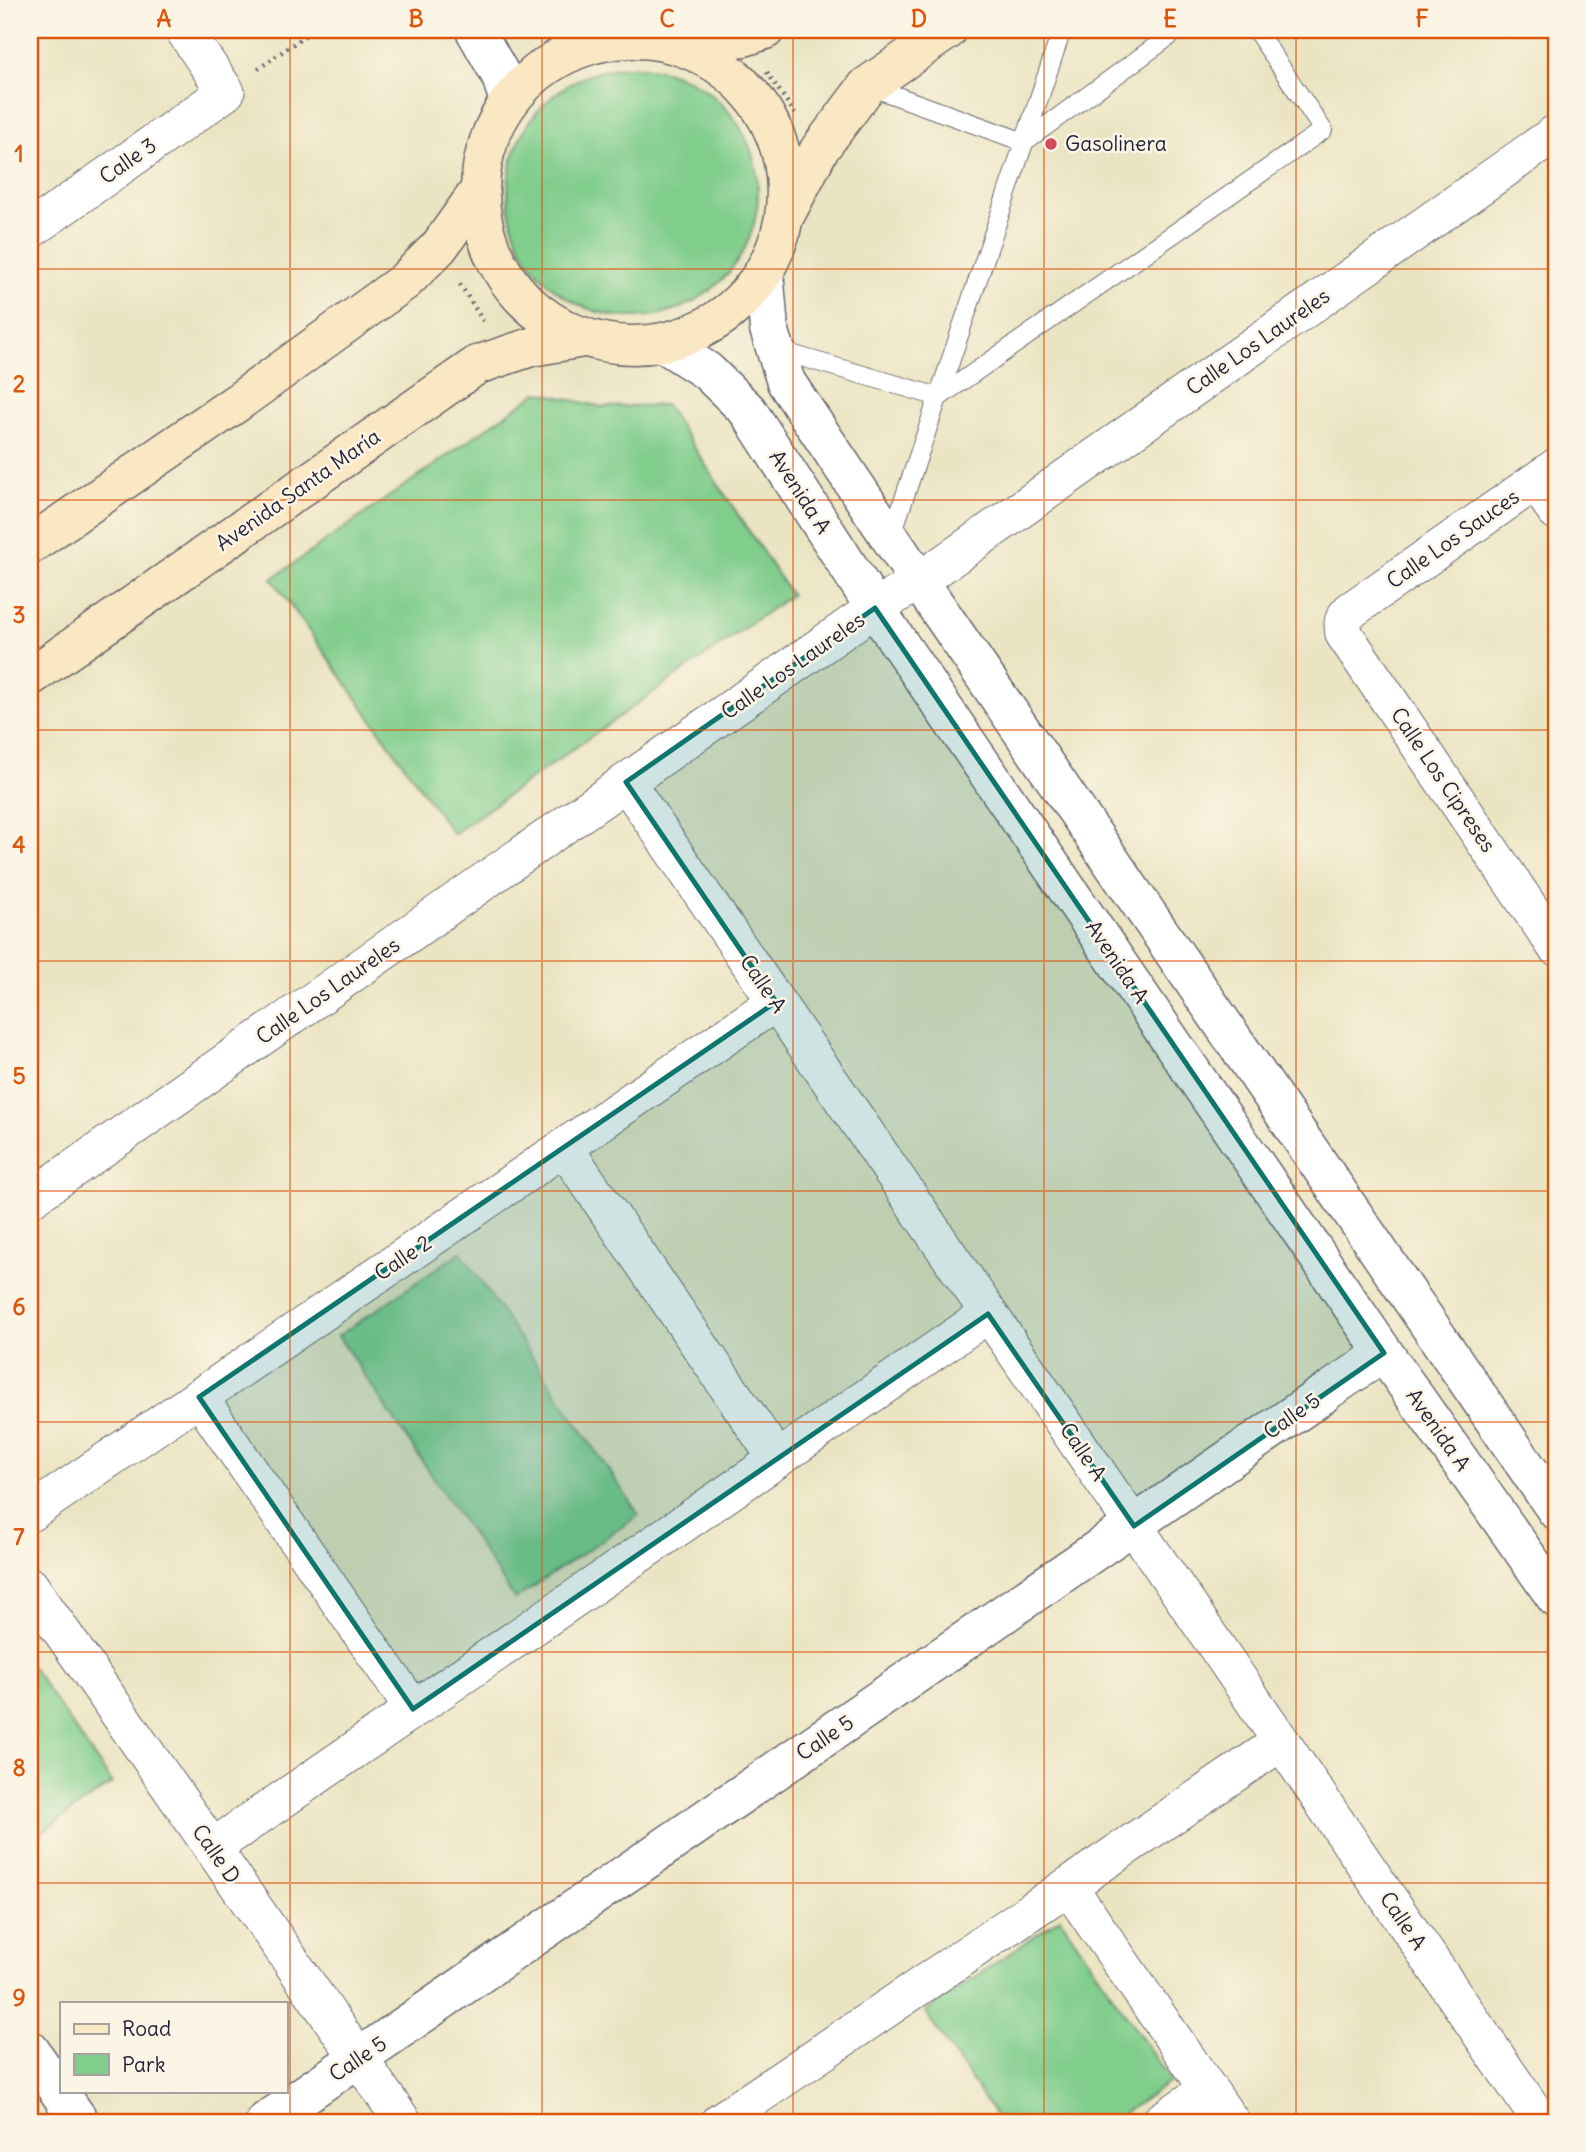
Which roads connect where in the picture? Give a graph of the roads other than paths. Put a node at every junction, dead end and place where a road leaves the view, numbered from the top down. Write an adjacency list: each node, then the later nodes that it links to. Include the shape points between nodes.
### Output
1 (184, 30): 16 (street, Calle 3, via 226,92)
2 (475, 30): 11 (street)
3 (948, 30): 10 (main road)
4 (1062, 30): 13 (lane)
5 (1178, 30): 13 (lane)
6 (1256, 30): 21 (lane, via 1323,130)
7 (755, 33): 9 (main road)
8 (620, 34): 9 (main road); 11 (main road, via 543,67)
9 (682, 46): 15 (main road, via 720,65 752,96 775,133 785,176)
10 (867, 86): 13 (lane); 15 (main road, via 819,150)
11 (509, 101): 14 (main road, via 487,144)
12 (1556, 133): 26 (street, Calle Los Laureles)
13 (1024, 142): 21 (lane)
14 (479, 191): 18 (main road, via 486,239 507,282 541,316); 25 (main road, via 439,247 405,281)
15 (783, 220): 17 (main road)
16 (30, 230)
17 (764, 271): 19 (main road, via 728,311 702,329); 20 (street)
18 (583, 338): 19 (main road, via 623,346); 29 (main road, Avenida Santa María, via 531,347 477,365)
19 (663, 343): 27 (street, Avenida A, via 707,371 748,411)
20 (775, 349): 21 (lane); 24 (street, via 786,382)
21 (939, 397): 24 (lane)
22 (1546, 474): 23 (street); 28 (street, Calle Los Sauces)
23 (1556, 511)
24 (890, 539): 26 (street)
25 (30, 545)
26 (919, 581): 27 (street, Calle Los Laureles); 40 (street)
27 (876, 608): 30 (street, Calle Los Laureles); 36 (street, Avenida A)
28 (1350, 611): 31 (street, Calle Los Cipreses, via 1343,618 1344,634)
29 (30, 677)
30 (626, 782): 32 (street, Calle A); 34 (street, Calle Los Laureles)
31 (1556, 947)
32 (776, 1002): 33 (street, Calle 2); 35 (street, Calle A)
33 (564, 1147): 38 (street, Calle 2); 39 (street)
34 (30, 1199)
35 (988, 1314): 39 (street); 42 (street, Calle A)
36 (1384, 1353): 37 (street, Calle 5); 44 (street, Avenida A)
37 (1322, 1395): 42 (street, Calle 5)
38 (199, 1397): 41 (street, Calle 2); 45 (street)
39 (777, 1459): 45 (street)
40 (1556, 1510)
41 (30, 1513)
42 (1134, 1526): 46 (street, Calle A); 50 (street, Calle 5)
43 (30, 1586): 47 (street, Calle D)
44 (1556, 1598)
45 (413, 1709): 47 (street)
46 (1281, 1742): 48 (street); 58 (street, Calle A)
47 (212, 1847): 50 (street, Calle D)
48 (1068, 1885): 51 (street); 55 (street)
49 (30, 2050): 52 (street)
50 (359, 2058): 53 (street, Calle 5); 54 (street, Calle D)
51 (1208, 2089): 56 (street); 57 (street)
52 (80, 2122)
53 (265, 2122)
54 (403, 2122)
55 (719, 2122)
56 (1160, 2122)
57 (1231, 2122)
58 (1541, 2122)

